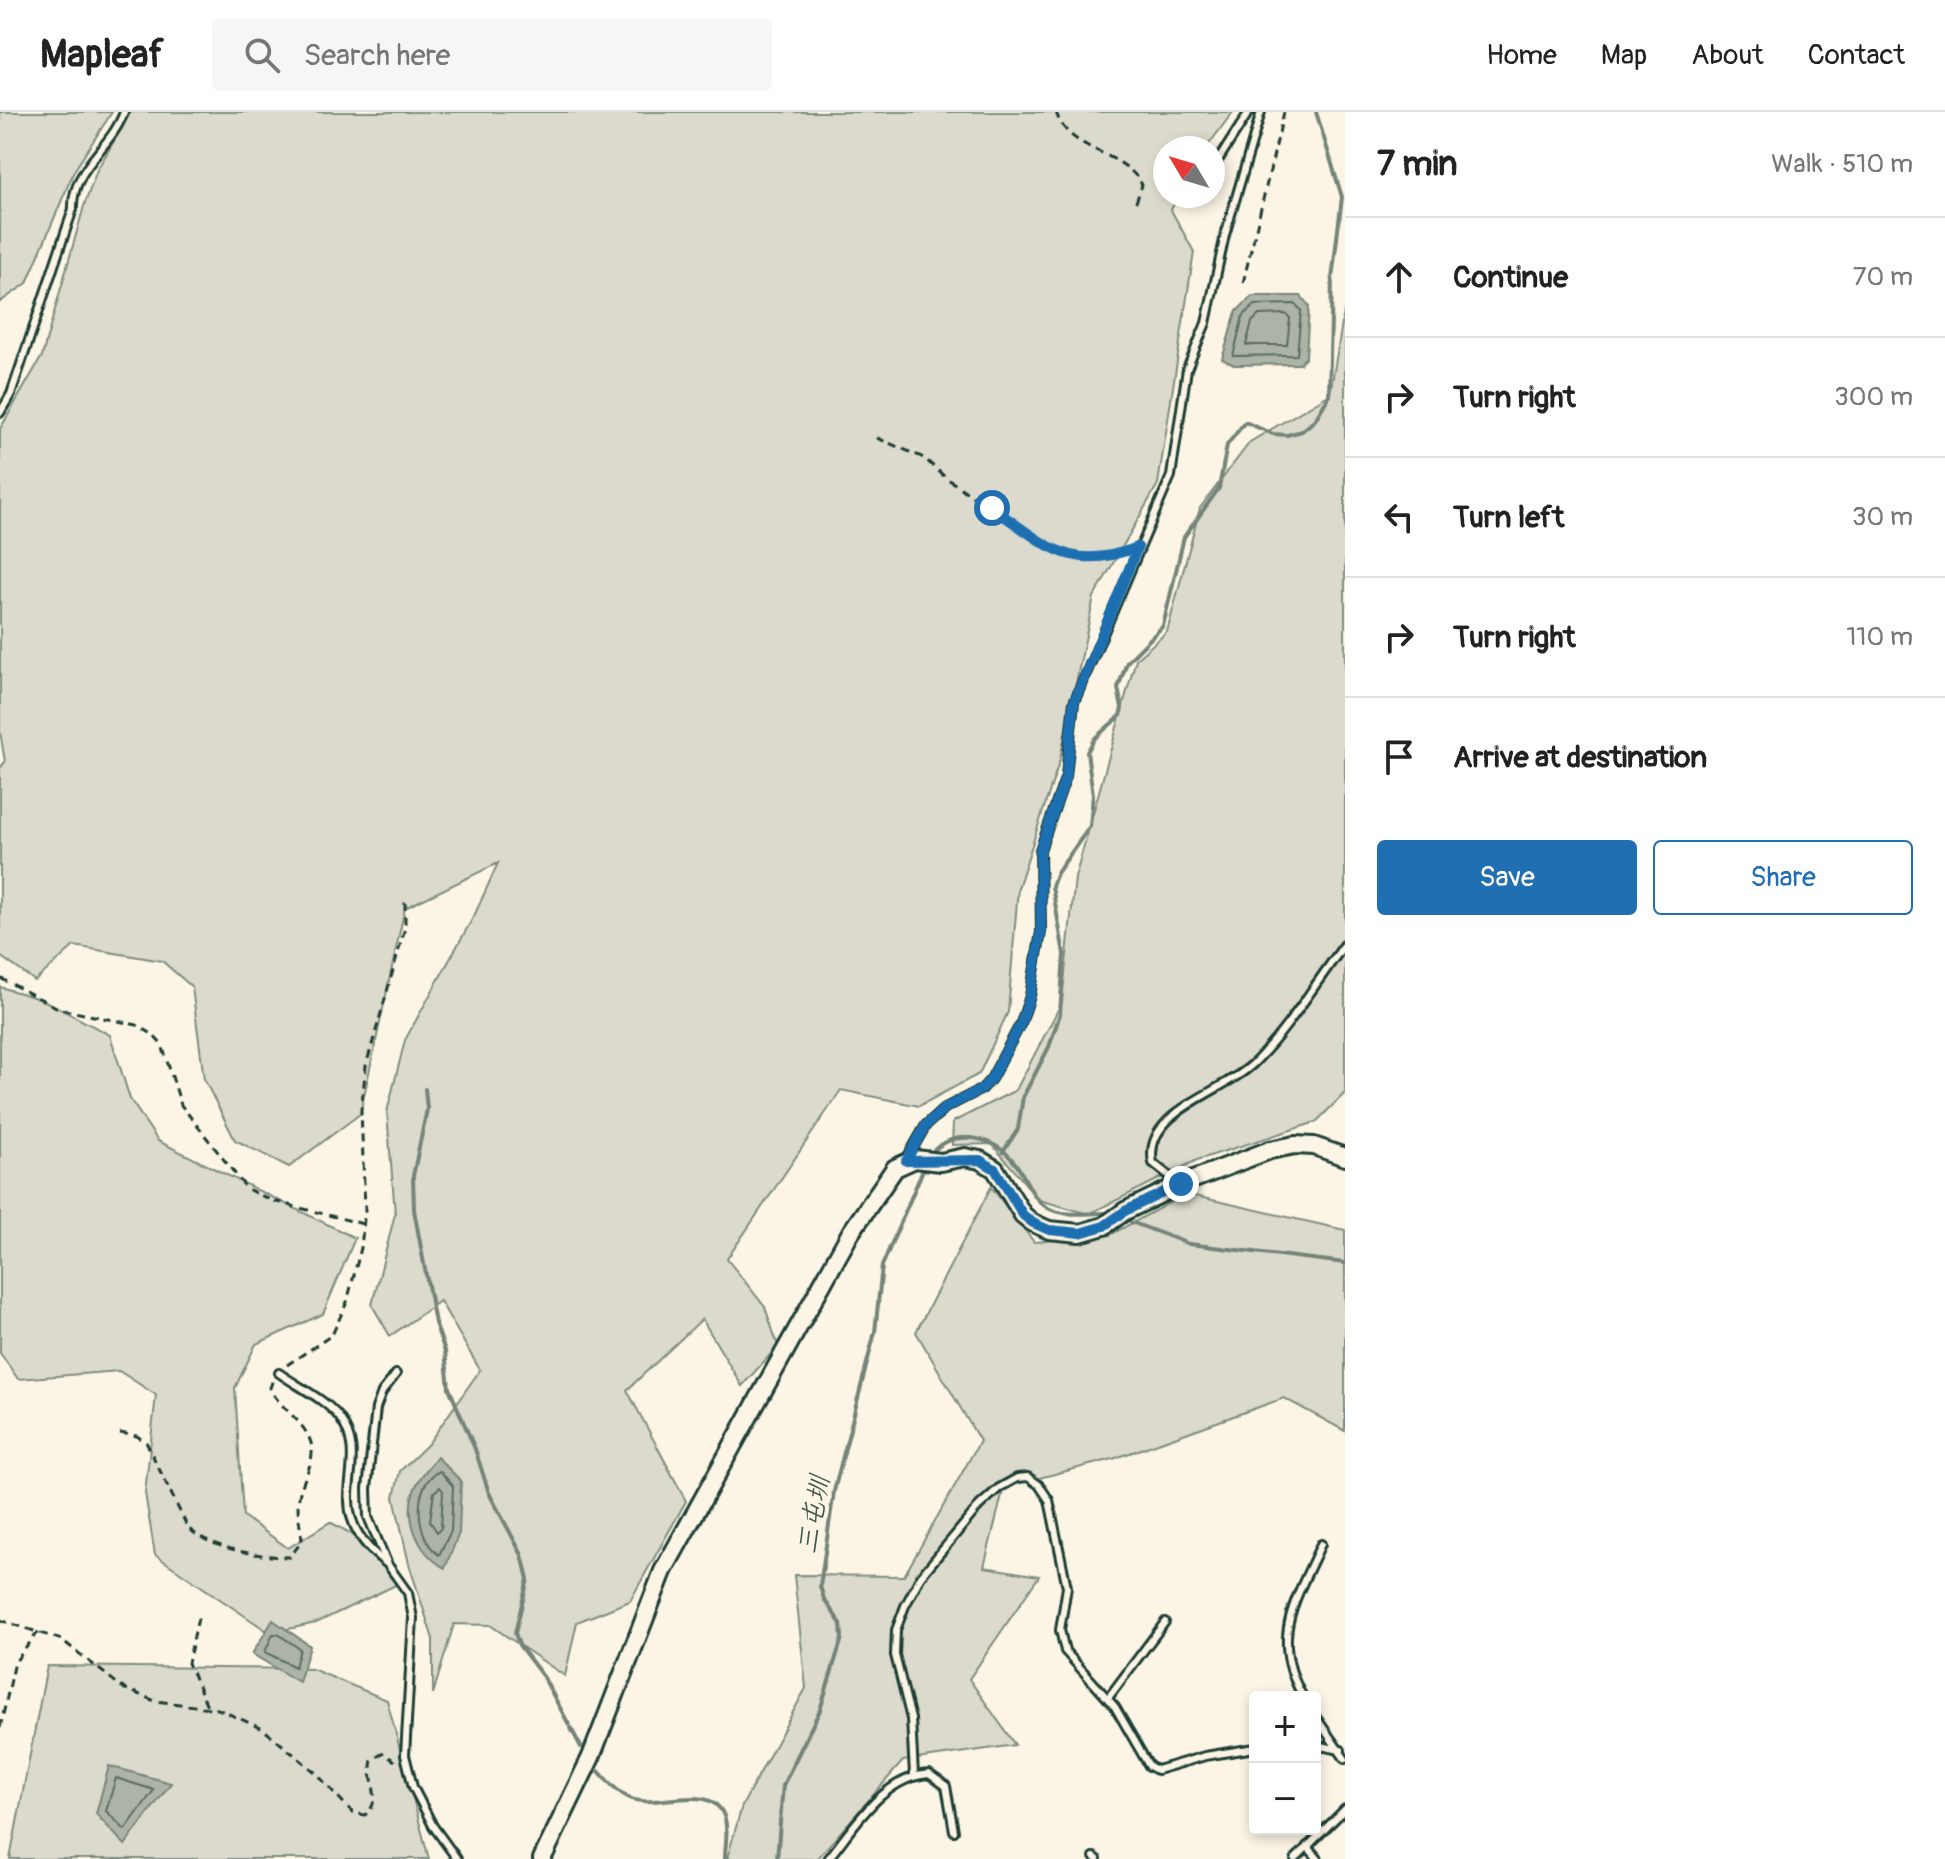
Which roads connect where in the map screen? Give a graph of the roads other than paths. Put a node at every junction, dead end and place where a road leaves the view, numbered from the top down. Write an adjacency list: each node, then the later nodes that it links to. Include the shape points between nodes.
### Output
1 (124, 112): 5 (lane, via 72,196 64,238)
2 (1249, 112): 4 (lane)
3 (1261, 112): 8 (lane, via 1206,323 1187,369 1171,476 1074,702 1066,776 1040,850 1041,932 1021,1023 991,1079 926,1125)
4 (1225, 150)
5 (0, 413)
6 (1345, 944): 9 (lane, via 1258,1060 1181,1108 1158,1131 1150,1150 1153,1163)
7 (1345, 1157): 9 (street, via 1295,1145)
8 (906, 1161): 9 (street, via 980,1160 995,1169 1033,1223 1080,1233 1104,1226); 27 (street, via 878,1187 663,1571 591,1757)
9 (1181, 1184)
10 (279, 1373): 13 (lane, via 338,1415 344,1425 351,1454 347,1508 357,1533)
11 (396, 1374): 13 (lane, via 376,1408 367,1489 368,1517)
12 (1321, 1544): 15 (lane, via 1284,1638 1289,1672)
13 (388, 1565): 26 (lane, via 408,1593 413,1618 405,1755 413,1787)
14 (1165, 1622): 16 (lane)
15 (1300, 1691)
16 (1108, 1698): 19 (lane, via 1140,1755 1157,1770); 22 (lane, via 1065,1651 1060,1630 1067,1587 1049,1500 1028,1477 1017,1478 999,1488 955,1532 921,1576 896,1630 895,1655 911,1719)
17 (1321, 1724): 20 (lane)
18 (1321, 1746): 20 (lane)
19 (1249, 1749)
20 (1341, 1750): 21 (lane)
21 (1345, 1759)
22 (914, 1775): 24 (lane, via 929,1774 946,1786); 28 (lane, via 884,1794)
23 (1345, 1809): 25 (lane)
24 (954, 1831)
25 (1307, 1846): 29 (lane); 30 (lane)
26 (457, 1859)
27 (542, 1859)
28 (828, 1859)
29 (1295, 1859)
30 (1318, 1859)

